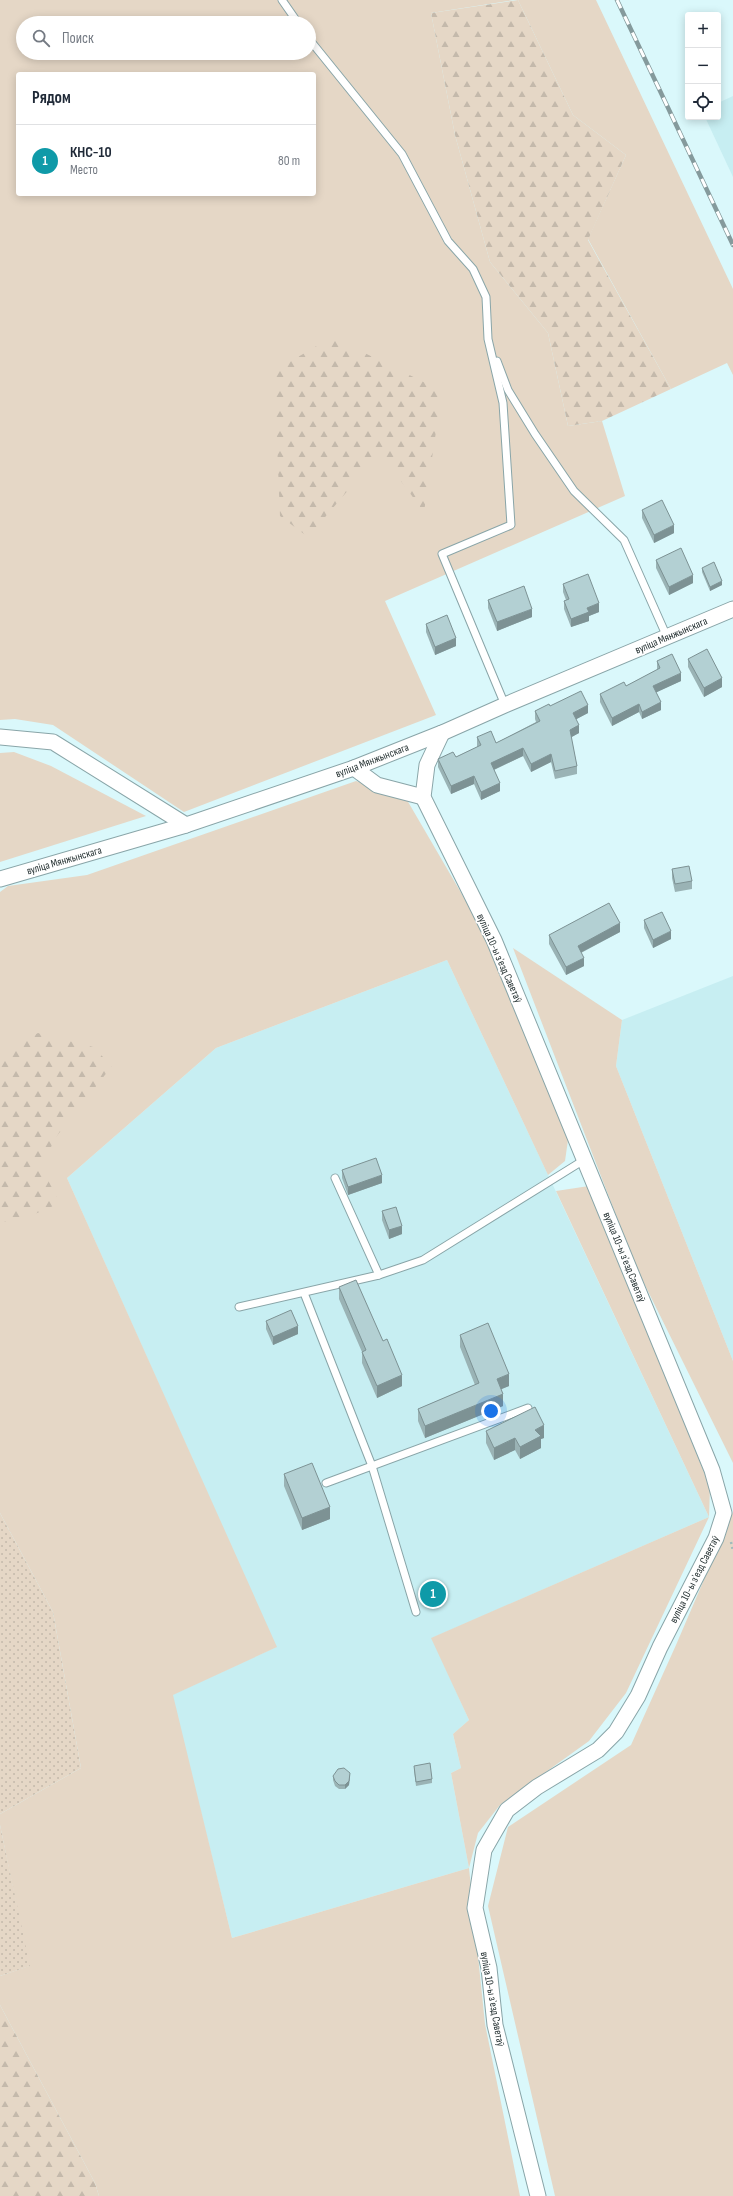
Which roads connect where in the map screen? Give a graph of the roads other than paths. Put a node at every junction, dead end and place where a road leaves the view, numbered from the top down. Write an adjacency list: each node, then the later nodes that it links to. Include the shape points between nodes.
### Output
1 (282, 0): 2 (lane)
2 (293, 16)
3 (316, 48): 4 (lane, via 402,154 448,241 473,269 486,297)
4 (488, 339): 6 (lane, via 508,390 535,434 574,490 624,540); 7 (lane, via 503,403 512,526 442,554)
5 (733, 609): 6 (street, вуліца Мянжынскага)
6 (667, 637): 7 (street, вуліца Мянжынскага)
7 (505, 705): 8 (street, вуліца Мянжынскага)
8 (442, 734): 10 (street, вуліца Мянжынскага); 11 (street, via 427,765)
9 (0, 737): 12 (street, via 53,742)
10 (354, 768): 11 (street, via 378,785); 12 (street, вуліца Мянжынскага)
11 (423, 797): 14 (street, вуліца 10-ы зʼезд Саветаў, via 494,940)
12 (186, 825): 13 (street, вуліца Мянжынскага)
13 (0, 879)
14 (584, 1160): 16 (lane, via 423,1260); 23 (street, вуліца 10-ы зʼезд Саветаў, via 712,1470 724,1513 716,1538 638,1696 616,1732 598,1750 537,1787 507,1810 484,1850 475,1908 489,1968 495,2025)
15 (335, 1178): 16 (lane)
16 (379, 1275): 17 (lane)
17 (304, 1294): 18 (lane); 20 (lane)
18 (239, 1307)
19 (528, 1408): 20 (lane)
20 (372, 1466): 21 (lane); 22 (lane)
21 (326, 1483)
22 (416, 1612)
23 (538, 2196)

